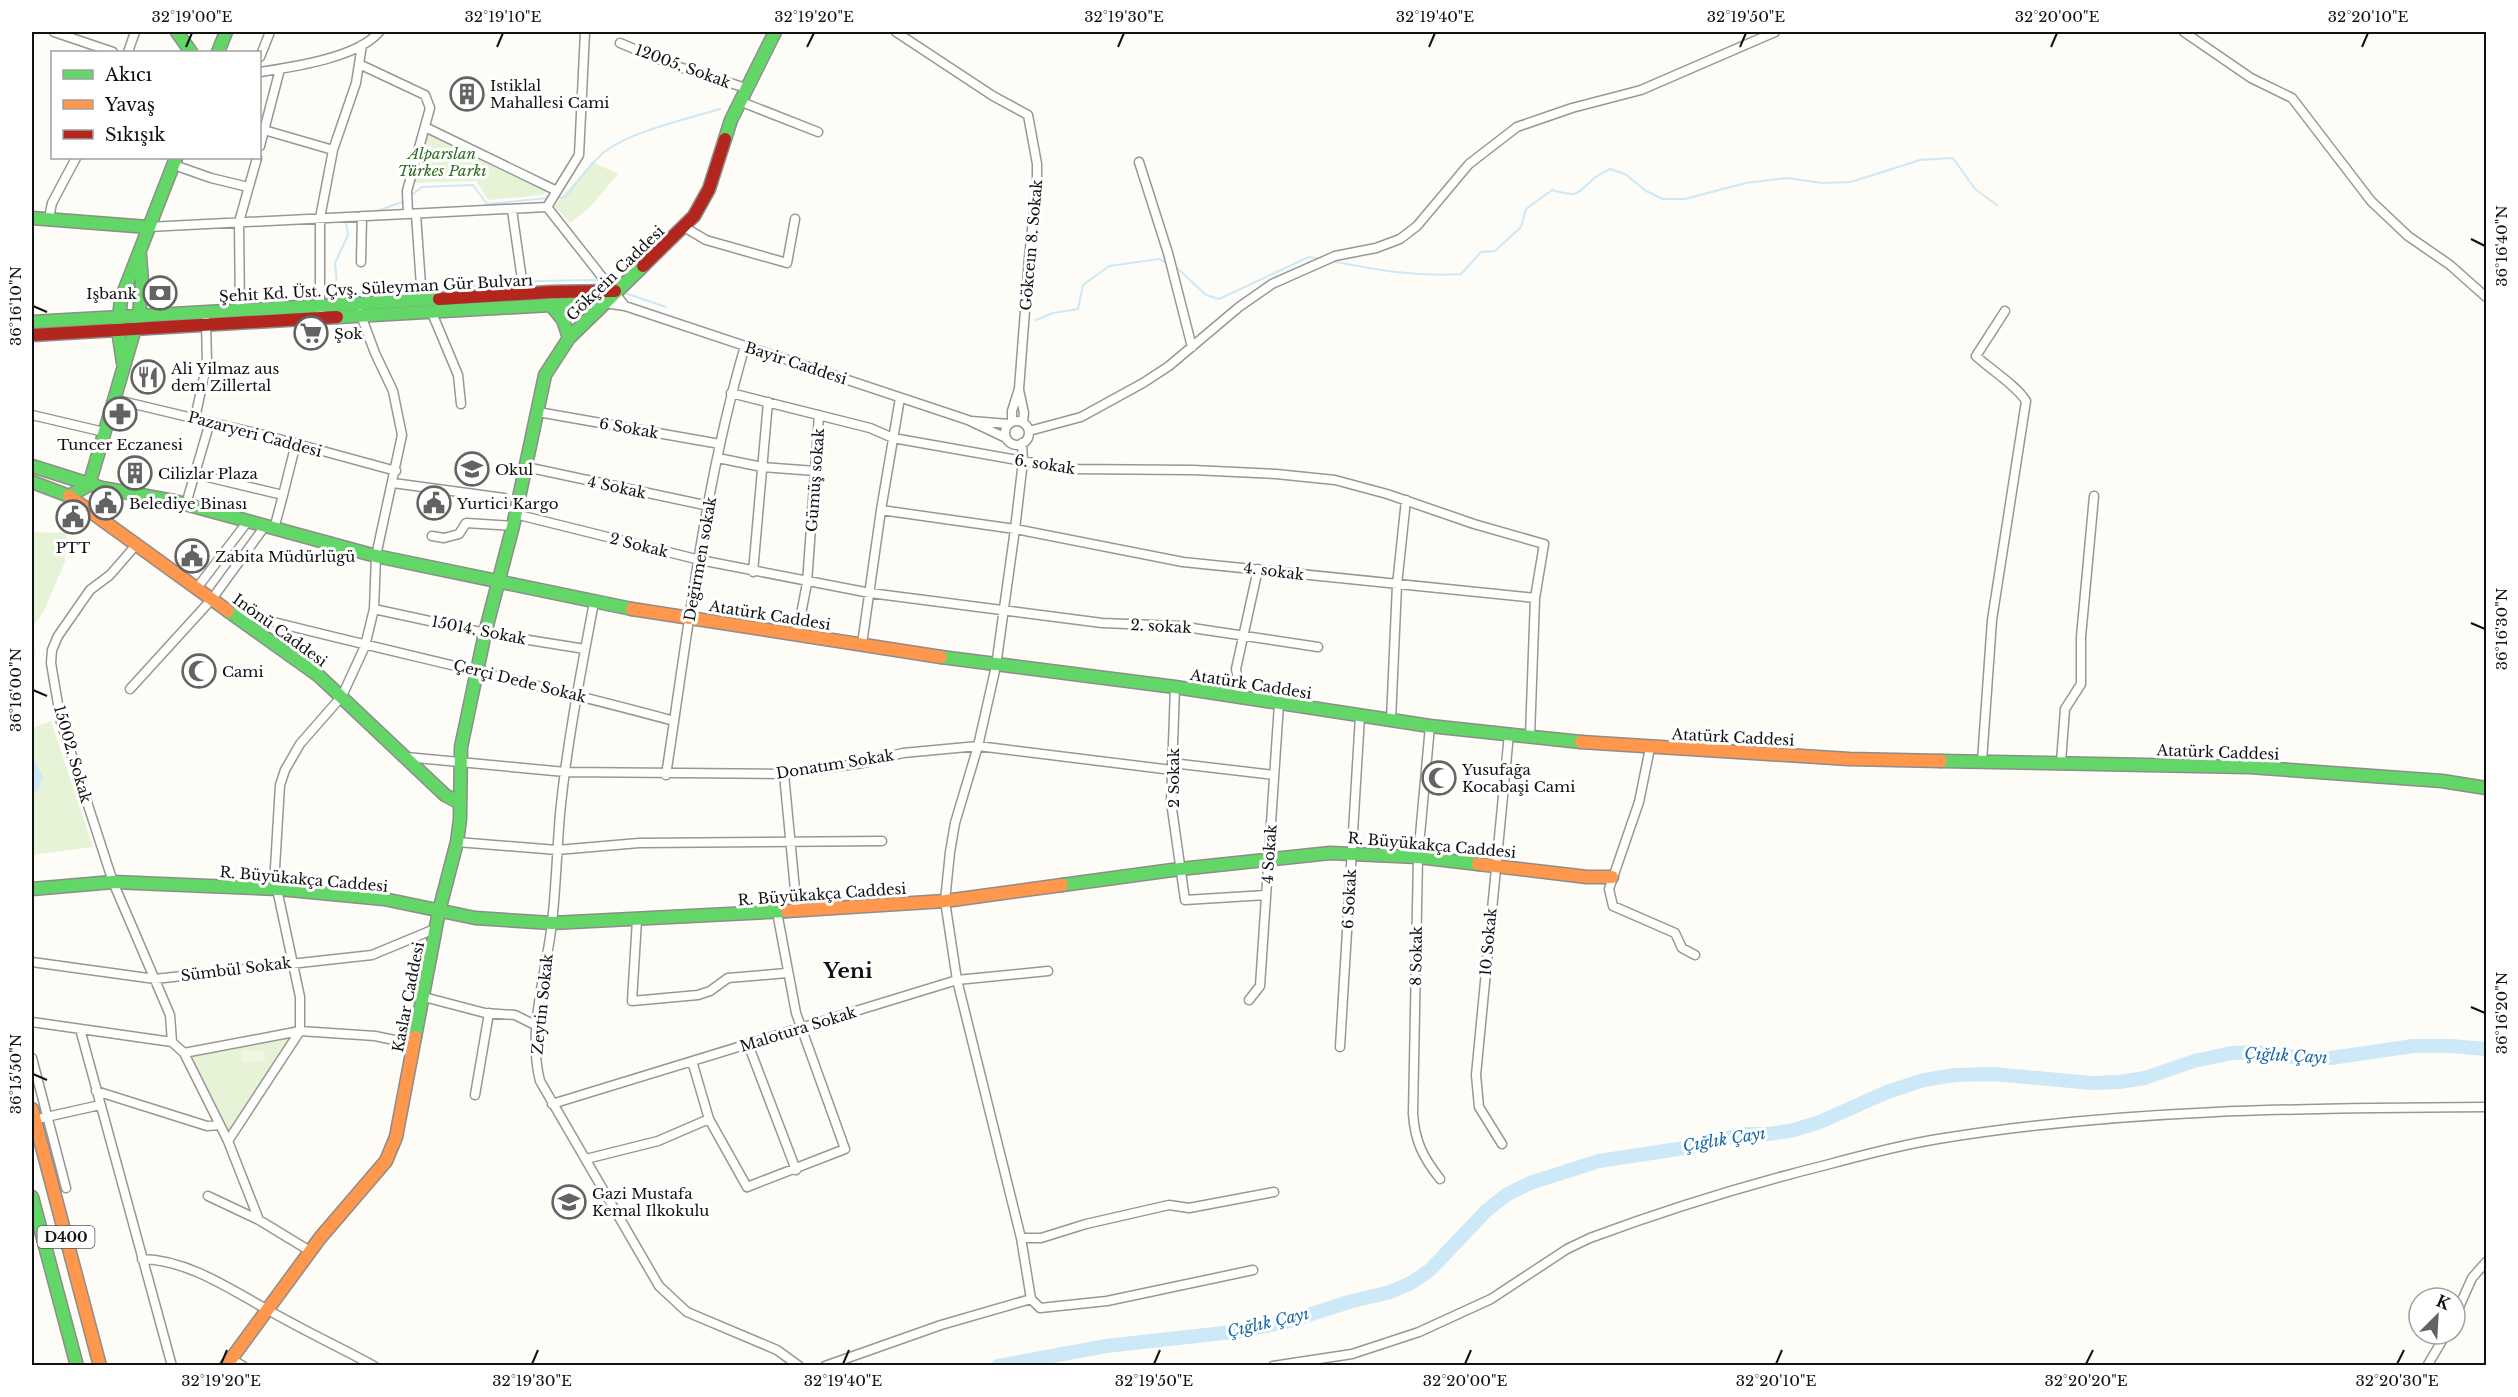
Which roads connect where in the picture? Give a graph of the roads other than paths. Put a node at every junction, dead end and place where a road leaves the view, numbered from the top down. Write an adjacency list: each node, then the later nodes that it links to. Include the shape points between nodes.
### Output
1 (54, 32): 14 (street)
2 (135, 32): 15 (street)
3 (177, 32): 16 (main road)
4 (226, 32): 17 (main road)
5 (270, 32): 18 (street)
6 (379, 32): 13 (street)
7 (585, 32): 34 (street, via 579,155)
8 (775, 32): 22 (main road, Gökçein Caddesi)
9 (896, 32): 70 (street, Gökceın 8. Sokak, via 1028,115 1037,182)
10 (1775, 32): 68 (street, via 1641,90 1517,127 1469,164 1417,226 1400,239 1335,256 1272,284)
11 (2184, 32): 49 (street, via 2251,78 2292,98 2371,201 2408,236)
12 (620, 43): 22 (street, 12005. Sokak)
13 (362, 45): 19 (street); 20 (street)
14 (110, 51)
15 (128, 51)
16 (194, 51)
17 (218, 51)
18 (261, 54)
19 (359, 64): 24 (street, via 425,95 430,108); 28 (street)
20 (280, 69): 21 (street); 25 (street)
21 (261, 72)
22 (746, 88): 23 (main road, Gökçein Caddesi)
23 (739, 101): 26 (street); 44 (main road, Gökçein Caddesi, via 709,189)
24 (425, 127): 34 (street); 36 (street, via 407,192)
25 (264, 130): 27 (street); 28 (street)
26 (818, 132)
27 (261, 142)
28 (333, 150): 40 (street)
29 (75, 159): 39 (street, via 52,203)
30 (256, 159): 33 (street)
31 (175, 161): 33 (street, via 211,178); 43 (main road)
32 (1139, 162): 68 (street)
33 (248, 187): 42 (street)
34 (553, 198): 35 (street); 48 (street)
35 (512, 210): 36 (street); 47 (street)
36 (412, 214): 37 (street); 50 (street)
37 (362, 216): 40 (street); 46 (street)
38 (32, 218): 39 (main road)
39 (49, 218): 43 (main road)
40 (320, 218): 42 (street); 57 (street)
41 (795, 219): 44 (street, via 787,263 706,240)
42 (239, 222): 43 (street); 56 (street)
43 (148, 227): 45 (main road)
44 (684, 227): 48 (main road, Gökçein Caddesi)
45 (140, 256): 59 (main road); 60 (main road, via 129,276)
46 (361, 262)
47 (523, 291): 48 (main road, Şehit Kd. Üst. Çvş. Süleyman Gür Bulvarı); 50 (main road, Şehit Kd. Üst. Çvş. Süleyman Gür Bulvarı)
48 (615, 291): 51 (main road, Gökçein Caddesi); 53 (street)
49 (2487, 297)
50 (422, 298): 54 (main road, Şehit Kd. Üst. Çvş. Süleyman Gür Bulvarı)
51 (604, 303): 52 (main road, Şehit Kd. Üst. Çvş. Süleyman Gür Bulvarı); 53 (street, Bayir Caddesi); 66 (main road, Gökçein Caddesi)
52 (551, 306): 58 (main road, Şehit Kd. Üst. Çvş. Süleyman Gür Bulvarı); 66 (main road, via 563,320)
53 (625, 306): 67 (street, Bayir Caddesi)
54 (360, 310): 57 (main road, Şehit Kd. Üst. Çvş. Süleyman Gür Bulvarı); 58 (main road, Şehit Kd. Üst. Çvş. Süleyman Gür Bulvarı); 96 (street, via 393,392 402,435)
55 (2004, 311): 156 (street, via 1976,356 2021,392 2026,401 1992,620)
56 (240, 312): 57 (main road, Şehit Kd. Üst. Çvş. Süleyman Gür Bulvarı); 61 (main road, Şehit Kd. Üst. Çvş. Süleyman Gür Bulvarı)
57 (320, 312): 61 (main road, Şehit Kd. Üst. Çvş. Süleyman Gür Bulvarı)
58 (432, 313): 75 (street, via 458,375)
59 (139, 315): 60 (main road, Şehit Kd. Üst. Çvş. Süleyman Gür Bulvarı); 61 (main road, Şehit Kd. Üst. Çvş. Süleyman Gür Bulvarı); 63 (main road)
60 (117, 316): 62 (main road, Şehit Kd. Üst. Çvş. Süleyman Gür Bulvarı); 64 (main road)
61 (206, 318): 63 (main road, Şehit Kd. Üst. Çvş. Süleyman Gür Bulvarı); 79 (street, via 207,363)
62 (32, 322)
63 (135, 328): 64 (main road, Şehit Kd. Üst. Çvş. Süleyman Gür Bulvarı); 69 (main road)
64 (116, 329): 65 (main road, Şehit Kd. Üst. Çvş. Süleyman Gür Bulvarı); 69 (main road)
65 (32, 334)
66 (569, 338): 76 (main road, Gökçein Caddesi, via 545,375)
67 (746, 346): 71 (street, Değirmen sokak); 72 (street, Bayir Caddesi)
68 (1192, 347): 84 (street, via 1143,383 1091,412)
69 (123, 363): 73 (main road)
70 (1019, 389): 82 (street, Gökceın 8. Sokak); 83 (street, Gökceın 8. Sokak)
71 (732, 393): 74 (street, Gümüş sokak); 90 (street, Değirmen sokak)
72 (900, 398): 80 (street, Bayir Caddesi); 86 (street)
73 (113, 399): 79 (street, Pazaryeri Caddesi); 85 (main road)
74 (768, 402): 78 (street, Gümüş sokak); 95 (street)
75 (461, 404)
76 (538, 412): 90 (street, 6 Sokak); 94 (main road, Gökçein Caddesi)
77 (32, 415): 85 (street)
78 (819, 415): 86 (street, 6. sokak); 97 (street, Gümüş sokak)
79 (195, 418): 81 (street, Pazaryeri Caddesi)
80 (968, 420): 83 (street, Bayir Caddesi); 87 (street, Bayir Caddesi)
81 (210, 422): 88 (street, Pazaryeri Caddesi); 98 (street)
82 (1023, 422): 83 (street); 84 (street)
83 (1010, 423): 87 (street, via 1005,430)
84 (1029, 431): 89 (street)
85 (104, 432): 101 (main road)
86 (893, 438): 92 (street, 6. sokak); 109 (street)
87 (1006, 438): 89 (street, via 1011,443)
88 (296, 443): 96 (street, Pazaryeri Caddesi); 102 (street)
89 (1022, 443): 92 (street)
90 (720, 444): 91 (street, Değirmen sokak)
91 (718, 458): 95 (street); 108 (street, Değirmen sokak)
92 (1023, 461): 106 (street, 6. sokak, via 1094,471 1193,470 1335,480); 113 (street)
93 (32, 465): 101 (main road, Atatürk Caddesi)
94 (526, 467): 108 (street, 4 Sokak); 110 (main road, Gökçein Caddesi)
95 (762, 467): 97 (street); 119 (street)
96 (396, 471): 100 (street)
97 (815, 471): 121 (street, Gümüş sokak)
98 (195, 474): 102 (street); 107 (street)
99 (32, 482): 103 (main road, Inönü Caddesi)
100 (393, 483): 105 (street); 116 (street)
101 (89, 485): 103 (main road); 107 (main road, Atatürk Caddesi, via 149,500)
102 (283, 495): 112 (street)
103 (69, 496): 115 (main road, Inönü Caddesi)
104 (2094, 496): 157 (street, via 2081,637 2081,684 2065,709)
105 (504, 498)
106 (1406, 500): 122 (street); 125 (street, 6. sokak, via 1544,544)
107 (186, 504): 111 (main road, Atatürk Caddesi)
108 (709, 506): 117 (street, Değirmen sokak)
109 (881, 510): 113 (street, 4. sokak); 124 (street)
110 (514, 520): 114 (street, 2 Sokak, via 466,523 459,534); 117 (street, 2 Sokak); 120 (main road, Gökçein Caddesi)
111 (248, 521): 112 (main road, Atatürk Caddesi); 123 (street)
112 (270, 527): 116 (main road, Atatürk Caddesi); 126 (street)
113 (1015, 529): 118 (street, 4. sokak, via 1183,562); 129 (street)
114 (432, 536)
115 (136, 545): 123 (main road, Inönü Caddesi); 176 (street, 15002. Sokak, via 90,590 58,636 51,663 61,722)
116 (376, 556): 120 (main road, Atatürk Caddesi); 128 (street)
117 (700, 560): 119 (street, 2 Sokak); 131 (street, Değirmen sokak)
118 (1258, 569): 122 (street, 4. sokak); 134 (street)
119 (753, 572): 121 (street, 2 Sokak)
120 (497, 583): 127 (main road, Atatürk Caddesi); 132 (main road, Kaslar Caddesi)
121 (807, 583): 124 (street, 2 Sokak); 133 (street, Gümüş sokak)
122 (1397, 585): 125 (street, 4. sokak); 148 (street)
123 (197, 588): 126 (main road, Inönü Caddesi)
124 (870, 593): 129 (street, 2. sokak); 135 (street)
125 (1534, 598): 152 (street)
126 (212, 599): 130 (main road, Inönü Caddesi); 142 (street)
127 (594, 602): 131 (main road, Atatürk Caddesi); 138 (street, Zeytin Sokak)
128 (374, 609): 132 (street, 15014. Sokak); 136 (street)
129 (1005, 610): 134 (street, 2. sokak); 139 (street)
130 (228, 611): 136 (street, Çerçi Dede Sokak); 144 (main road, Inönü Caddesi)
131 (690, 618): 133 (main road, Atatürk Caddesi); 149 (street, Değirmen sokak)
132 (484, 633): 138 (street, 15014. Sokak); 140 (main road, Kaslar Caddesi)
133 (797, 635): 135 (main road, Atatürk Caddesi)
134 (1243, 635): 137 (street, 2. sokak); 145 (street, via 1236,669)
135 (862, 644): 139 (main road, Atatürk Caddesi)
136 (365, 646): 140 (street, Çerçi Dede Sokak); 144 (street)
137 (1318, 647)
138 (585, 649): 143 (street, Zeytin Sokak)
139 (996, 666): 141 (main road, Atatürk Caddesi); 153 (street)
140 (477, 670): 143 (street, Çerçi Dede Sokak); 158 (main road, Kaslar Caddesi, via 460,747)
141 (1175, 687): 145 (main road, Atatürk Caddesi); 159 (street, 2 Sokak)
142 (130, 689)
143 (576, 694): 149 (street, Çerçi Dede Sokak); 160 (street, Zeytin Sokak)
144 (342, 696): 155 (main road, Inönü Caddesi); 178 (street, via 300,744 285,770 277,802)
145 (1241, 696): 146 (main road, Atatürk Caddesi)
146 (1279, 704): 147 (main road, Atatürk Caddesi); 163 (street, 4 Sokak)
147 (1359, 716): 148 (main road, Atatürk Caddesi); 170 (street, 6 Sokak)
148 (1391, 720): 150 (main road, Atatürk Caddesi)
149 (674, 721): 162 (street, Değirmen sokak)
150 (1430, 726): 151 (main road, Atatürk Caddesi); 171 (street, 8 Sokak)
151 (1509, 734): 152 (main road, Atatürk Caddesi); 173 (street, 10 Sokak)
152 (1530, 736): 154 (main road, Atatürk Caddesi)
153 (978, 746): 159 (street, Donatım Sokak); 161 (street, Donatım Sokak, via 903,753); 180 (street, via 955,823)
154 (1650, 748): 156 (main road, Atatürk Caddesi, via 1849,759); 175 (street, via 1639,802)
155 (405, 757): 158 (street, Donatım Sokak); 165 (main road, Inönü Caddesi, via 445,795)
156 (1982, 761): 157 (main road, Atatürk Caddesi)
157 (2061, 762): 164 (main road, Atatürk Caddesi, via 2249,767 2442,781)
158 (460, 764): 160 (street, Donatım Sokak); 165 (main road, Kaslar Caddesi)
159 (1172, 766): 163 (street, Donatım Sokak); 174 (street, 2 Sokak, via 1171,802)
160 (565, 772): 162 (street, Donatım Sokak); 169 (street, Zeytin Sokak)
161 (784, 774): 162 (street, Donatım Sokak); 166 (street)
162 (666, 775)
163 (1274, 775): 172 (street, 4 Sokak)
164 (2487, 789)
165 (460, 803): 168 (main road, Kaslar Caddesi)
166 (790, 840): 167 (street); 169 (street, via 639,843); 182 (street)
167 (882, 841)
168 (457, 842): 169 (street); 181 (main road, Kaslar Caddesi)
169 (557, 850): 185 (street, Zeytin Sokak)
170 (1351, 852): 171 (main road, R. Büyükakça Caddesi); 172 (main road, R. Büyükakça Caddesi); 205 (street, 6 Sokak)
171 (1418, 857): 173 (main road, R. Büyükakça Caddesi); 222 (street, 8 Sokak, via 1413,1114 1422,1155)
172 (1268, 860): 174 (main road, R. Büyükakça Caddesi); 179 (street, 4 Sokak)
173 (1494, 864): 175 (main road, R. Büyükakça Caddesi); 219 (street, 10 Sokak, via 1476,1076 1479,1107)
174 (1180, 869): 179 (street, 2 Sokak, via 1185,900); 180 (main road, R. Büyükakça Caddesi)
175 (1612, 878): 187 (street, via 1609,889 1613,906 1674,933 1682,948)
176 (113, 882): 177 (main road, R. Büyükakça Caddesi); 178 (main road, R. Büyükakça Caddesi); 192 (street, 15002. Sokak)
177 (32, 889)
178 (277, 889): 181 (main road, R. Büyükakça Caddesi, via 384,899); 189 (street)
179 (1266, 895): 195 (street, 4 Sokak, via 1260,986)
180 (945, 901): 182 (main road, R. Büyükakça Caddesi); 193 (street)
181 (439, 911): 185 (main road, R. Büyükakça Caddesi, via 475,918); 186 (main road, Kaslar Caddesi)
182 (796, 911): 183 (main road, R. Büyükakça Caddesi)
183 (777, 912): 184 (main road, R. Büyükakça Caddesi); 191 (street)
184 (638, 920): 185 (main road, R. Büyükakça Caddesi); 191 (street, via 632,1001 698,995 728,978)
185 (552, 923): 198 (street, Zeytin Sokak)
186 (437, 928): 189 (street, Sümbül Sokak, via 372,955); 194 (main road, Kaslar Caddesi)
187 (1695, 955)
188 (32, 962): 192 (street, Sümbül Sokak)
189 (294, 962): 192 (street, Sümbül Sokak); 201 (street)
190 (1047, 971): 193 (street, Malotura Sokak)
191 (787, 974): 200 (street)
192 (155, 979): 202 (street, 15002. Sokak, via 170,1015)
193 (957, 980): 200 (street, Malotura Sokak); 228 (street)
194 (424, 997): 196 (street); 203 (main road, Kaslar Caddesi)
195 (1249, 1000)
196 (489, 1013): 198 (street, via 515,1015); 210 (street)
197 (32, 1022): 199 (street)
198 (537, 1026): 211 (street, Zeytin Sokak, via 537,1069)
199 (80, 1029): 202 (street); 209 (street)
200 (801, 1029): 204 (street, Malotura Sokak); 221 (street, via 845,1149)
201 (300, 1031): 203 (street, via 375,1036); 206 (street); 218 (street)
202 (172, 1042): 206 (street)
203 (414, 1044): 229 (main road, Kaslar Caddesi, via 396,1137 386,1161)
204 (748, 1044): 208 (street, Malotura Sokak); 221 (street)
205 (1340, 1047)
206 (184, 1053): 217 (street)
207 (32, 1059): 215 (street)
208 (692, 1061): 211 (street, Malotura Sokak); 216 (street)
209 (96, 1091): 212 (street); 217 (street, via 207,1126)
210 (475, 1095)
211 (552, 1104): 220 (street, Zeytin Sokak)
212 (100, 1105): 215 (street); 230 (street)
213 (2487, 1107): 245 (street, via 2110,1117 1881,1150 1743,1186 1590,1238 1491,1299 1419,1332 1352,1354)
214 (33, 1115): 215 (street); 239 (main road, D400)
215 (47, 1117): 223 (street)
216 (709, 1119): 220 (street, via 658,1141); 221 (street, via 747,1187)
217 (220, 1125): 218 (street)
218 (228, 1141): 227 (street)
219 (1502, 1144)
220 (586, 1159): 243 (street, Zeytin Sokak, via 659,1286 687,1312 777,1350)
221 (796, 1170)
222 (1440, 1179)
223 (66, 1188)
224 (1274, 1192): 228 (street, via 1189,1208 1169,1205 1041,1238)
225 (208, 1196): 227 (street)
226 (32, 1197): 238 (main road, D400)
227 (259, 1220): 229 (street)
228 (1021, 1238): 234 (street)
229 (309, 1251): 235 (main road, Kaslar Caddesi)
230 (142, 1259): 235 (street, via 193,1271); 240 (street)
231 (2487, 1262): 233 (street)
232 (1252, 1270): 234 (street, via 1107,1301 1040,1308)
233 (2467, 1289)
234 (1031, 1299): 244 (street)
235 (268, 1310): 237 (main road, Kaslar Caddesi); 242 (street)
236 (2439, 1346): 246 (street)
237 (228, 1362): 241 (street)
238 (76, 1365)
239 (99, 1365)
240 (171, 1365)
241 (243, 1365)
242 (374, 1365)
243 (799, 1365)
244 (825, 1365)
245 (1273, 1365)
246 (2427, 1365)

